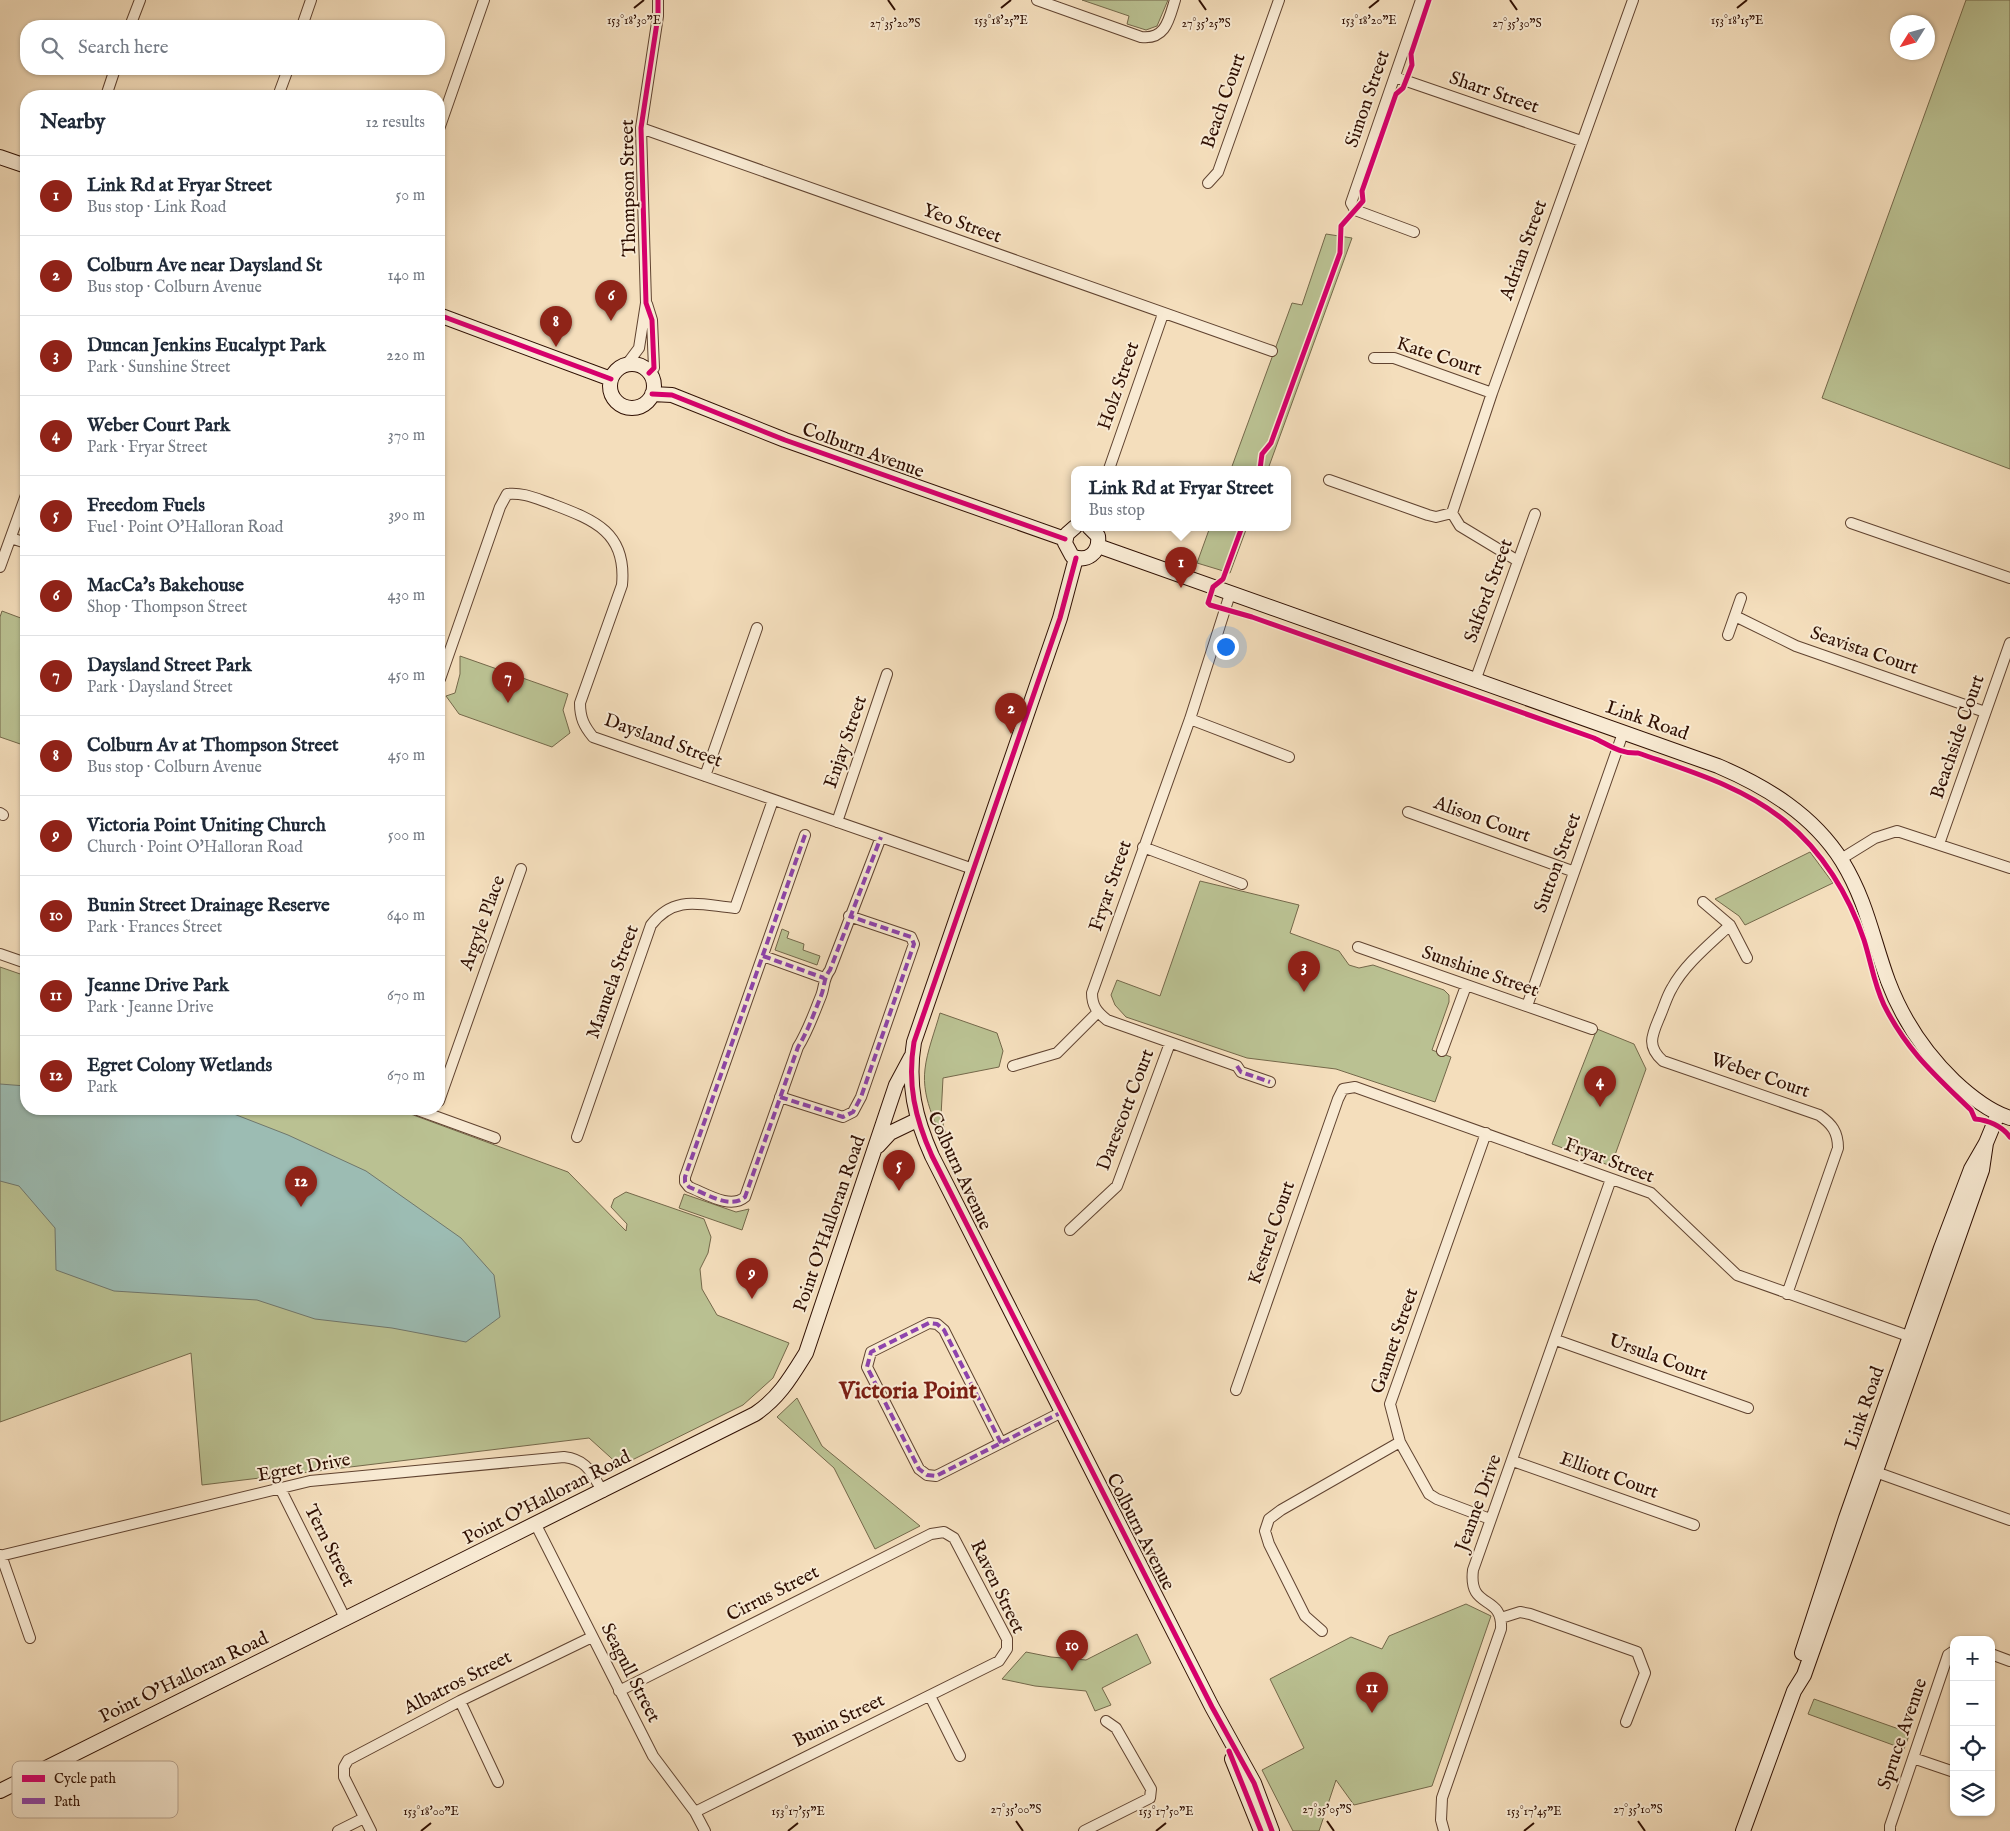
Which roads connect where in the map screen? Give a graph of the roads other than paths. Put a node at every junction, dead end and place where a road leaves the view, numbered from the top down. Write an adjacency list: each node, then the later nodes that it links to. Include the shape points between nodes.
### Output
1 (140, 0): 10 (street)
2 (311, 0): 11 (street)
3 (484, 0): 17 (street)
4 (658, 0): 18 (street, Thompson Street)
5 (1038, 0): 6 (street, via 1150,38 1166,29)
6 (1175, 0)
7 (1279, 0): 22 (street, Beach Court, via 1218,172)
8 (1421, 0): 14 (street, Simon Street)
9 (1633, 0): 19 (street, Adrian Street)
10 (132, 20)
11 (304, 20)
12 (113, 75): 15 (street)
13 (286, 75): 16 (street)
14 (1395, 77): 19 (street, Sharr Street); 23 (street, Simon Street, via 1351,203 1354,209)
15 (108, 90)
16 (280, 90)
17 (445, 112)
18 (641, 128): 24 (street, Thompson Street); 25 (street, Yeo Street)
19 (1582, 141): 32 (street, Adrian Street)
20 (0, 157): 21 (street)
21 (20, 164)
22 (1208, 183)
23 (1414, 232)
24 (646, 303): 29 (street, Thompson Street, via 639,348); 30 (street, Thompson Street, via 652,320 654,368)
25 (1163, 314): 27 (street, Yeo Street); 34 (street, Holz Street)
26 (445, 317): 31 (street)
27 (1272, 351)
28 (1374, 358): 32 (street, Kate Court, via 1394,358)
29 (627, 364): 30 (street, via 642,366); 31 (street, via 616,370)
30 (649, 373): 33 (street, via 653,381)
31 (611, 379): 33 (street, via 611,392 624,406 643,404)
32 (1492, 393): 37 (street, Adrian Street)
33 (652, 394): 43 (street, Colburn Avenue, via 672,396 785,440)
34 (1110, 466)
35 (1330, 480): 37 (street, via 1428,515 1436,517)
36 (20, 512): 42 (street)
37 (1452, 513): 47 (street, via 1460,526)
38 (1535, 514): 47 (street, Salford Street)
39 (1851, 523): 49 (street)
40 (1071, 529): 43 (street)
41 (1093, 531): 45 (street, via 1098,536)
42 (11, 538): 44 (street); 48 (street)
43 (1065, 539): 46 (street, via 1068,552)
44 (20, 542)
45 (1098, 546): 46 (street, via 1087,558); 50 (street, Link Road)
46 (1076, 558): 74 (street, Colburn Avenue, via 1060,618)
47 (1518, 561): 58 (street, Salford Street)
48 (0, 567)
49 (2010, 578)
50 (1230, 594): 58 (street, Link Road); 60 (street, Fryar Street)
51 (1741, 598): 52 (street)
52 (1735, 616): 54 (street); 59 (street, Seavista Court, via 1796,646)
53 (757, 628): 63 (street)
54 (1728, 635)
55 (2010, 643): 59 (street, Beachside Court)
56 (445, 665): 63 (street, Daysland Street, via 507,494 518,493 590,518 612,538 621,554 624,569 622,585 580,703 584,727 593,737)
57 (887, 674): 66 (street, Enjay Street)
58 (1475, 681): 61 (street, Link Road)
59 (1985, 712): 69 (street, Beachside Court)
60 (1190, 720): 62 (street); 70 (street, Fryar Street)
61 (1623, 732): 71 (street, Link Road, via 1718,766 1770,791 1817,830); 75 (street, Sutton Street)
62 (1289, 757)
63 (705, 776): 64 (street, Daysland Street)
64 (773, 800): 66 (street, Daysland Street); 102 (street, Manuela Street, via 735,908 682,903 670,907 651,924)
65 (1408, 812): 75 (street, Alison Court)
66 (837, 822): 68 (street, Daysland Street)
67 (805, 836): 82 (street)
68 (880, 837): 74 (street, Daysland Street); 78 (street)
69 (1939, 844): 71 (street, via 1897,831 1875,838); 72 (street)
70 (1143, 847): 76 (street); 88 (street, Fryar Street, via 1092,993)
71 (1841, 859): 99 (street, Link Road, via 1862,898 1888,980 1913,1031 1943,1070 1969,1095)
72 (2010, 868)
73 (521, 869): 95 (street, Argyle Place)
74 (973, 870): 92 (street, Colburn Avenue)
75 (1572, 871): 87 (street, Sutton Street)
76 (1242, 884)
77 (1703, 902): 79 (street)
78 (850, 916): 85 (street); 97 (street, via 911,937 914,944 861,1097 853,1112 843,1118)
79 (1730, 925): 83 (street); 107 (street, Weber Court, via 1671,988 1653,1032 1652,1044 1655,1054 1663,1061 1819,1115 1838,1135 1838,1148)
80 (1358, 947): 86 (street, Sunshine Street)
81 (0, 954): 84 (street)
82 (763, 956): 85 (street); 97 (street, via 685,1182 689,1187 731,1203 745,1197)
83 (1747, 958)
84 (20, 961)
85 (824, 978): 97 (street, via 822,992)
86 (1466, 986): 87 (street, Sunshine Street); 91 (street)
87 (1527, 1006): 89 (street, Sunshine Street)
88 (1097, 1013): 90 (street, via 1107,1020); 93 (street, via 1057,1053)
89 (1592, 1029)
90 (1170, 1043): 94 (street, via 1237,1066 1241,1072); 106 (street, Darescott Court, via 1117,1186)
91 (1442, 1051)
92 (911, 1057): 100 (street, Colburn Avenue, via 912,1094); 104 (street, Point O'Halloran Road, via 896,1085)
93 (1013, 1066)
94 (1270, 1082)
95 (445, 1084)
96 (1343, 1089): 101 (street, Fryar Street, via 1355,1087); 110 (street, Kestrel Court)
97 (780, 1097)
98 (442, 1115): 103 (street)
99 (2004, 1116): 108 (street, Link Road, via 1971,1170)
100 (917, 1120): 104 (street, via 890,1133); 112 (street, Colburn Avenue)
101 (1486, 1134): 105 (street, Fryar Street); 113 (street, Gannet Street, via 1392,1398 1391,1413)
102 (577, 1137)
103 (495, 1138)
104 (877, 1146): 118 (street, Point O'Halloran Road, via 806,1353 783,1390 755,1414)
105 (1611, 1179): 107 (street, Fryar Street, via 1651,1193 1737,1275); 109 (street, Jeanne Drive)
106 (1070, 1230)
107 (1787, 1294): 108 (street, Fryar Street)
108 (1916, 1339): 116 (street, Link Road)
109 (1556, 1340): 111 (street, Ursula Court); 115 (street, Jeanne Drive)
110 (1236, 1390)
111 (1748, 1408)
112 (1062, 1412): 114 (street); 137 (street, Colburn Avenue)
113 (1400, 1442): 119 (street, Gannet Street, via 1429,1494); 127 (street, via 1269,1519 1266,1531 1269,1544 1306,1616)
114 (1002, 1443): 114 (street, via 936,1476 927,1475 919,1468 867,1367 871,1352 929,1324 937,1324 944,1330)
115 (1513, 1461): 119 (street, Jeanne Drive); 122 (street, Elliott Court)
116 (1871, 1470): 120 (street); 156 (street, Link Road, via 1804,1675 1794,1691)
117 (280, 1488): 118 (street, Egret Drive, via 310,1481 564,1457 576,1458 587,1466); 124 (street, Egret Drive); 126 (street, Tern Street)
118 (603, 1492): 121 (street, Point O'Halloran Road)
119 (1490, 1519): 125 (street, Jeanne Drive, via 1471,1582 1474,1592 1493,1605)
120 (2010, 1520)
121 (536, 1525): 126 (street, Point O'Halloran Road); 128 (street, Seagull Street)
122 (1694, 1525)
123 (944, 1532): 132 (street, Raven Street, via 954,1538 1007,1639 1007,1649); 134 (street, Cirrus Street, via 922,1538)
124 (1, 1556): 129 (street)
125 (1501, 1618): 139 (street, via 1520,1612 1530,1614 1637,1652 1645,1673); 155 (street, via 1442,1798)
126 (346, 1620): 142 (street, Point O'Halloran Road)
127 (1322, 1631)
128 (592, 1637): 134 (street, Seagull Street); 136 (street, Albatros Street)
129 (30, 1638)
130 (1950, 1654): 141 (street, Spruce Avenue)
131 (1995, 1655): 133 (street)
132 (999, 1661): 135 (street, Bunin Street)
133 (2010, 1661)
134 (619, 1691): 147 (street, Seagull Street, via 653,1756)
135 (930, 1696): 140 (street); 147 (street, Bunin Street)
136 (460, 1701): 144 (street); 148 (street, Albatros Street, via 348,1760 344,1777)
137 (1212, 1707): 153 (street, Colburn Avenue); 154 (street, Colburn Avenue, via 1254,1783)
138 (1106, 1721): 152 (street, via 1116,1728 1151,1789 1150,1798)
139 (1626, 1722)
140 (960, 1756)
141 (1913, 1758): 143 (street); 157 (street, Spruce Avenue)
142 (61, 1761)
143 (1951, 1771)
144 (498, 1782)
145 (12, 1785): 146 (street, Point O'Halloran Road)
146 (0, 1791)
147 (695, 1812): 151 (street, Seagull Street)
148 (364, 1818): 149 (street); 150 (street)
149 (338, 1831)
150 (371, 1831)
151 (704, 1831)
152 (1084, 1831)
153 (1261, 1831)
154 (1272, 1831)
155 (1444, 1831)
156 (1743, 1831)
157 (1890, 1831)

